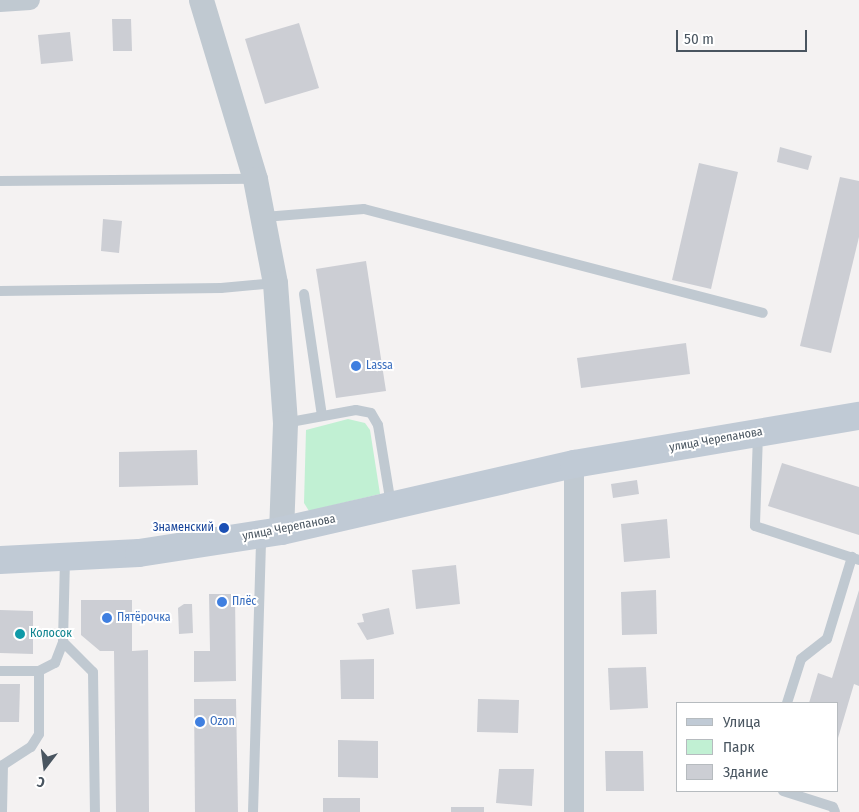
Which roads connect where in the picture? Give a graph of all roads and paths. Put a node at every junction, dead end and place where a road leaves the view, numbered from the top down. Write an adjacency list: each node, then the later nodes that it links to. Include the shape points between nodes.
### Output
1 (30, 0): 3 (street)
2 (201, 0): 4 (street)
3 (0, 2)
4 (255, 179): 5 (lane); 6 (street)
5 (0, 181)
6 (264, 217): 7 (street); 10 (lane, via 364,210)
7 (275, 283): 8 (lane, via 221,288); 13 (street)
8 (0, 291)
9 (304, 294): 11 (lane)
10 (763, 313)
11 (322, 416): 13 (lane); 16 (lane, via 356,410 371,413 378,425)
12 (859, 416): 14 (main road, улица Черепанова)
13 (285, 423): 17 (street)
14 (758, 433): 15 (main road, улица Черепанова); 19 (lane, via 755,526)
15 (574, 464): 16 (main road, улица Черепанова); 29 (street)
16 (391, 506): 17 (main road, улица Черепанова)
17 (271, 533): 18 (main road, улица Черепанова); 28 (lane)
18 (65, 559): 20 (main road, улица Черепанова); 21 (lane)
19 (855, 559): 24 (lane, via 827,639 801,660)
20 (0, 560)
21 (62, 642): 23 (lane, via 55,663); 27 (lane, via 92,672)
22 (0, 671): 23 (lane)
23 (39, 671): 26 (lane, via 39,734 31,747 3,765)
24 (787, 702)
25 (786, 792): 30 (lane, via 833,807)
26 (2, 812)
27 (95, 812)
28 (253, 812)
29 (574, 812)
30 (835, 812)

